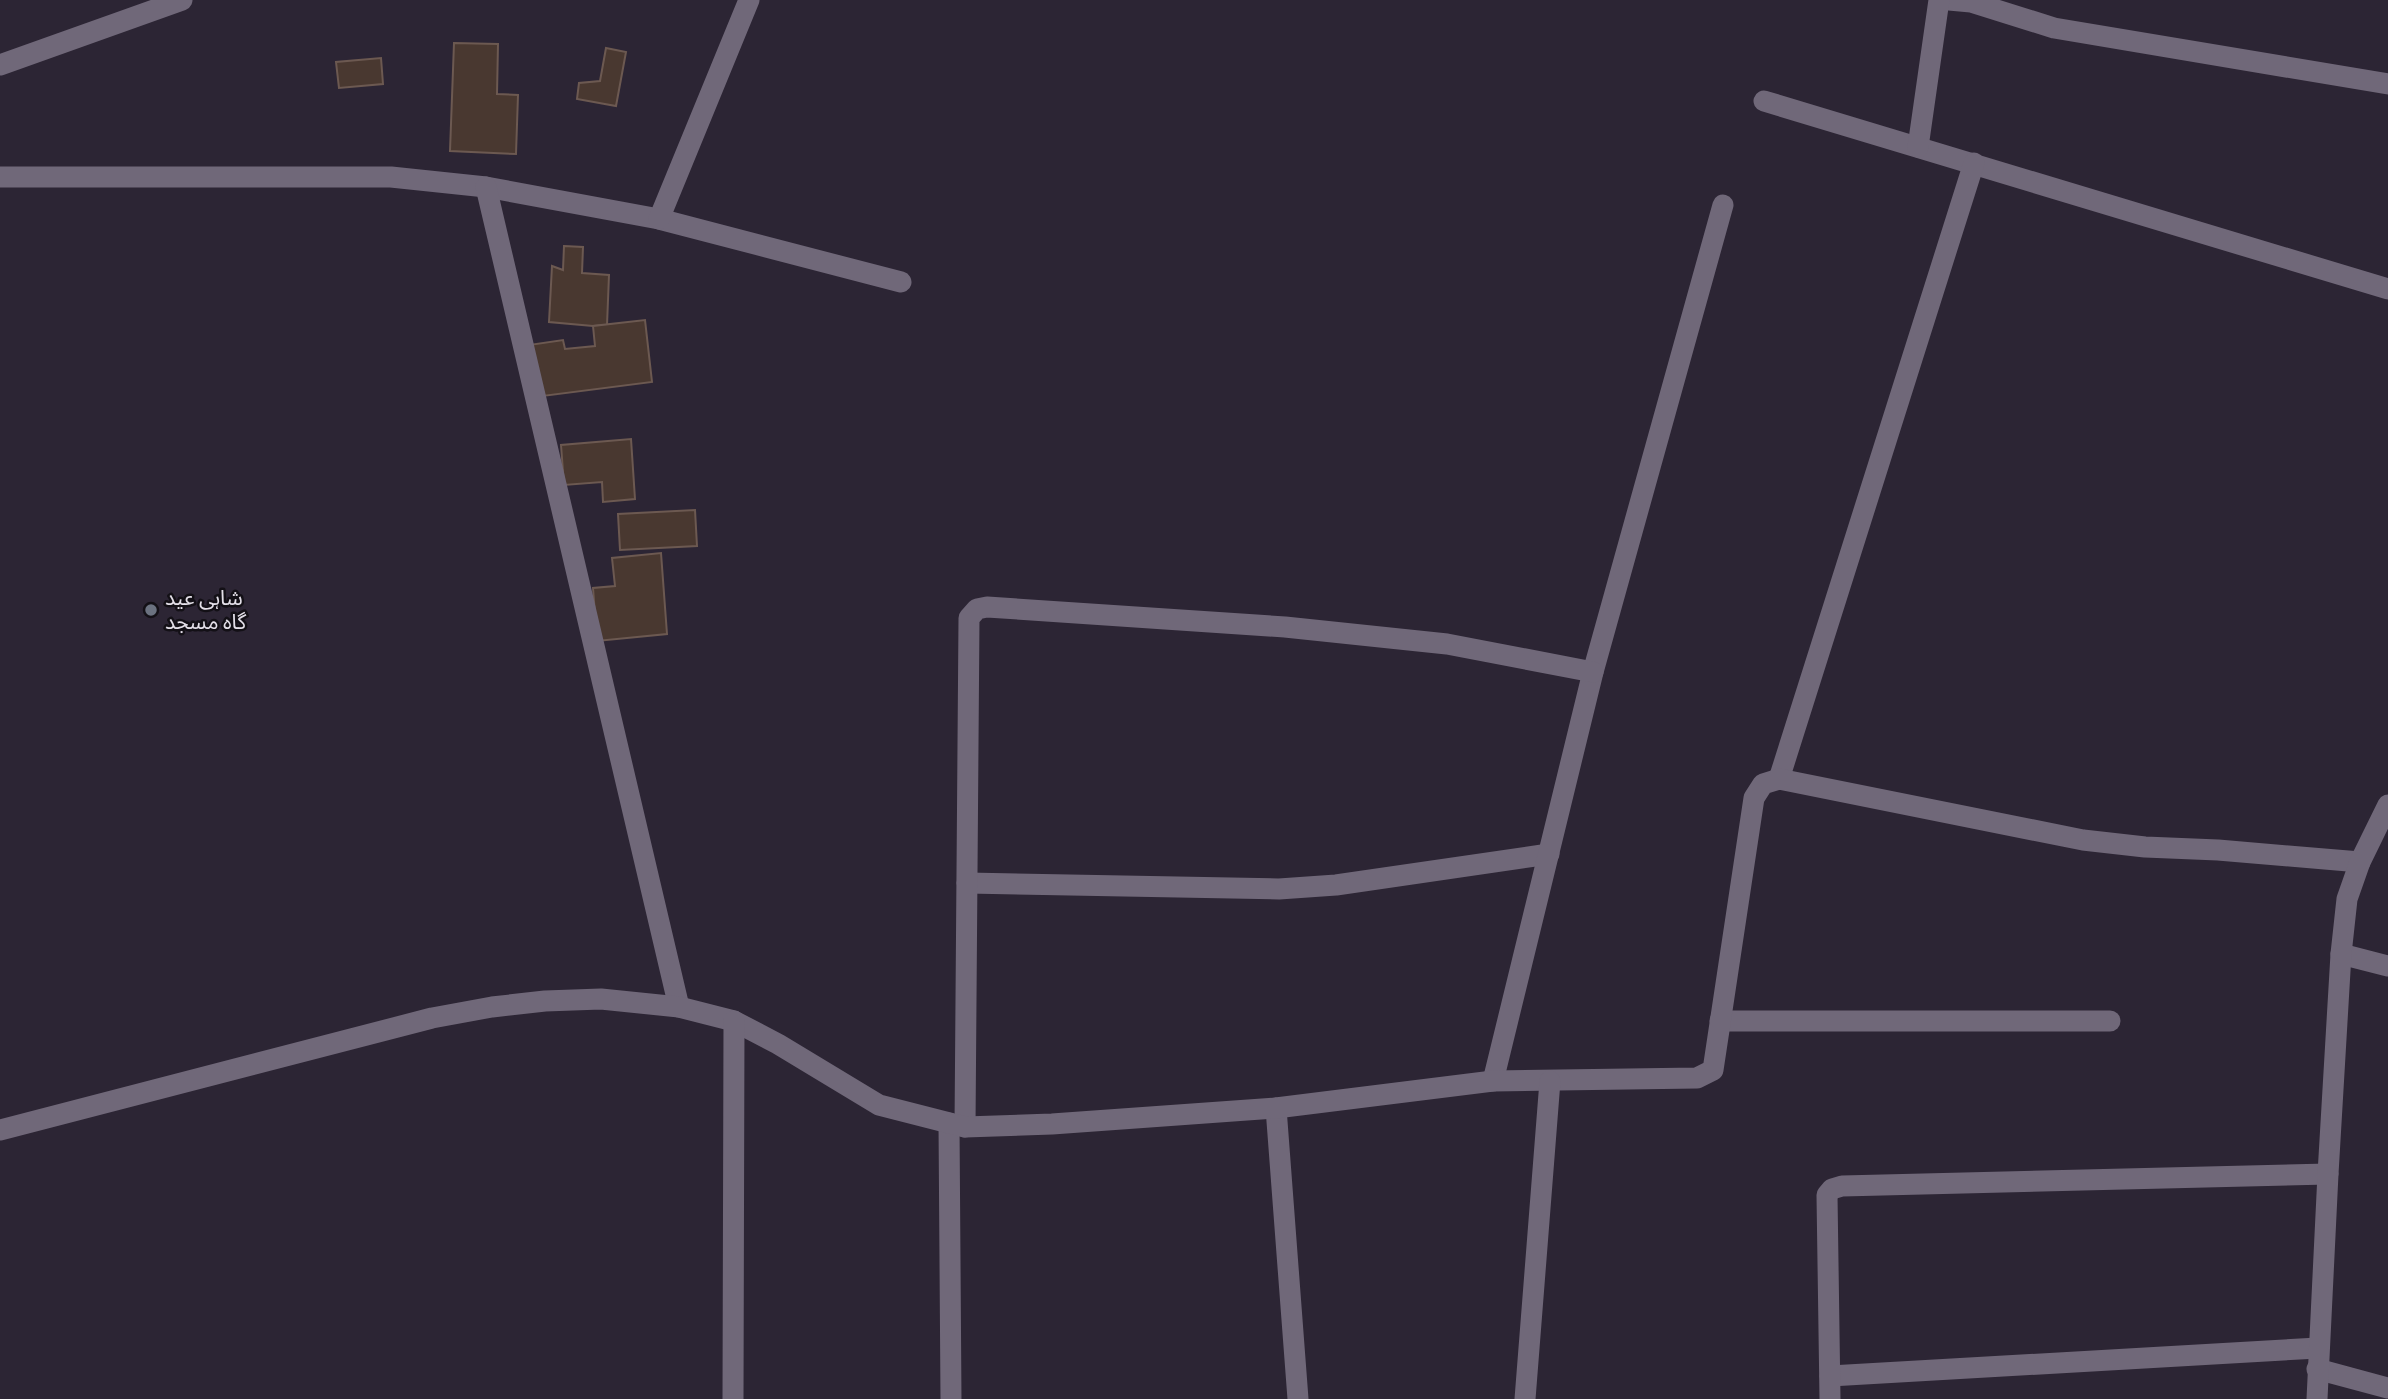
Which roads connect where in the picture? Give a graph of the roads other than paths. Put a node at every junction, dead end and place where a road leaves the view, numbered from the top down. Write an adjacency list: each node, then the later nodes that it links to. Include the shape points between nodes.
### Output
1 (182, 0): 5 (street)
2 (750, 0): 13 (street)
3 (1939, 0): 8 (street)
4 (1950, 0): 6 (street, via 1971,2 2054,28)
5 (0, 65)
6 (2388, 84)
7 (1763, 101): 8 (street)
8 (1918, 147): 9 (street)
9 (1974, 163): 15 (street); 17 (street)
10 (0, 177): 11 (street, via 391,177)
11 (486, 187): 13 (street); 24 (street)
12 (1723, 205): 16 (street)
13 (659, 219): 14 (street)
14 (901, 282)
15 (2388, 289)
16 (1593, 672): 19 (street); 21 (street, via 1447,644 1285,627 977,609 969,618)
17 (1779, 779): 20 (street, via 2083,840); 26 (street, via 1763,784 1754,798)
18 (2388, 805): 20 (street)
19 (1549, 854): 21 (street, via 1279,889); 28 (street)
20 (2360, 862): 22 (street, via 2347,899)
21 (967, 883): 31 (street)
22 (2341, 954): 23 (street); 33 (street)
23 (2388, 966)
24 (679, 1007): 25 (street); 32 (street, via 601,999 492,1007 432,1018)
25 (734, 1021): 31 (street, via 879,1105); 37 (street)
26 (1720, 1021): 27 (street); 29 (street, via 1713,1070 1697,1078)
27 (2110, 1021)
28 (1493, 1081): 29 (street); 30 (street)
29 (1550, 1081): 40 (street)
30 (1276, 1108): 31 (street, via 1052,1124); 39 (street)
31 (957, 1125): 38 (street)
32 (0, 1130)
33 (2328, 1174): 34 (street); 35 (street, via 1832,1189 1826,1195)
34 (2318, 1359): 35 (street); 36 (street); 42 (street)
35 (1830, 1376): 41 (street)
36 (2388, 1388)
37 (733, 1399)
38 (951, 1399)
39 (1298, 1399)
40 (1525, 1399)
41 (1830, 1399)
42 (2317, 1399)

